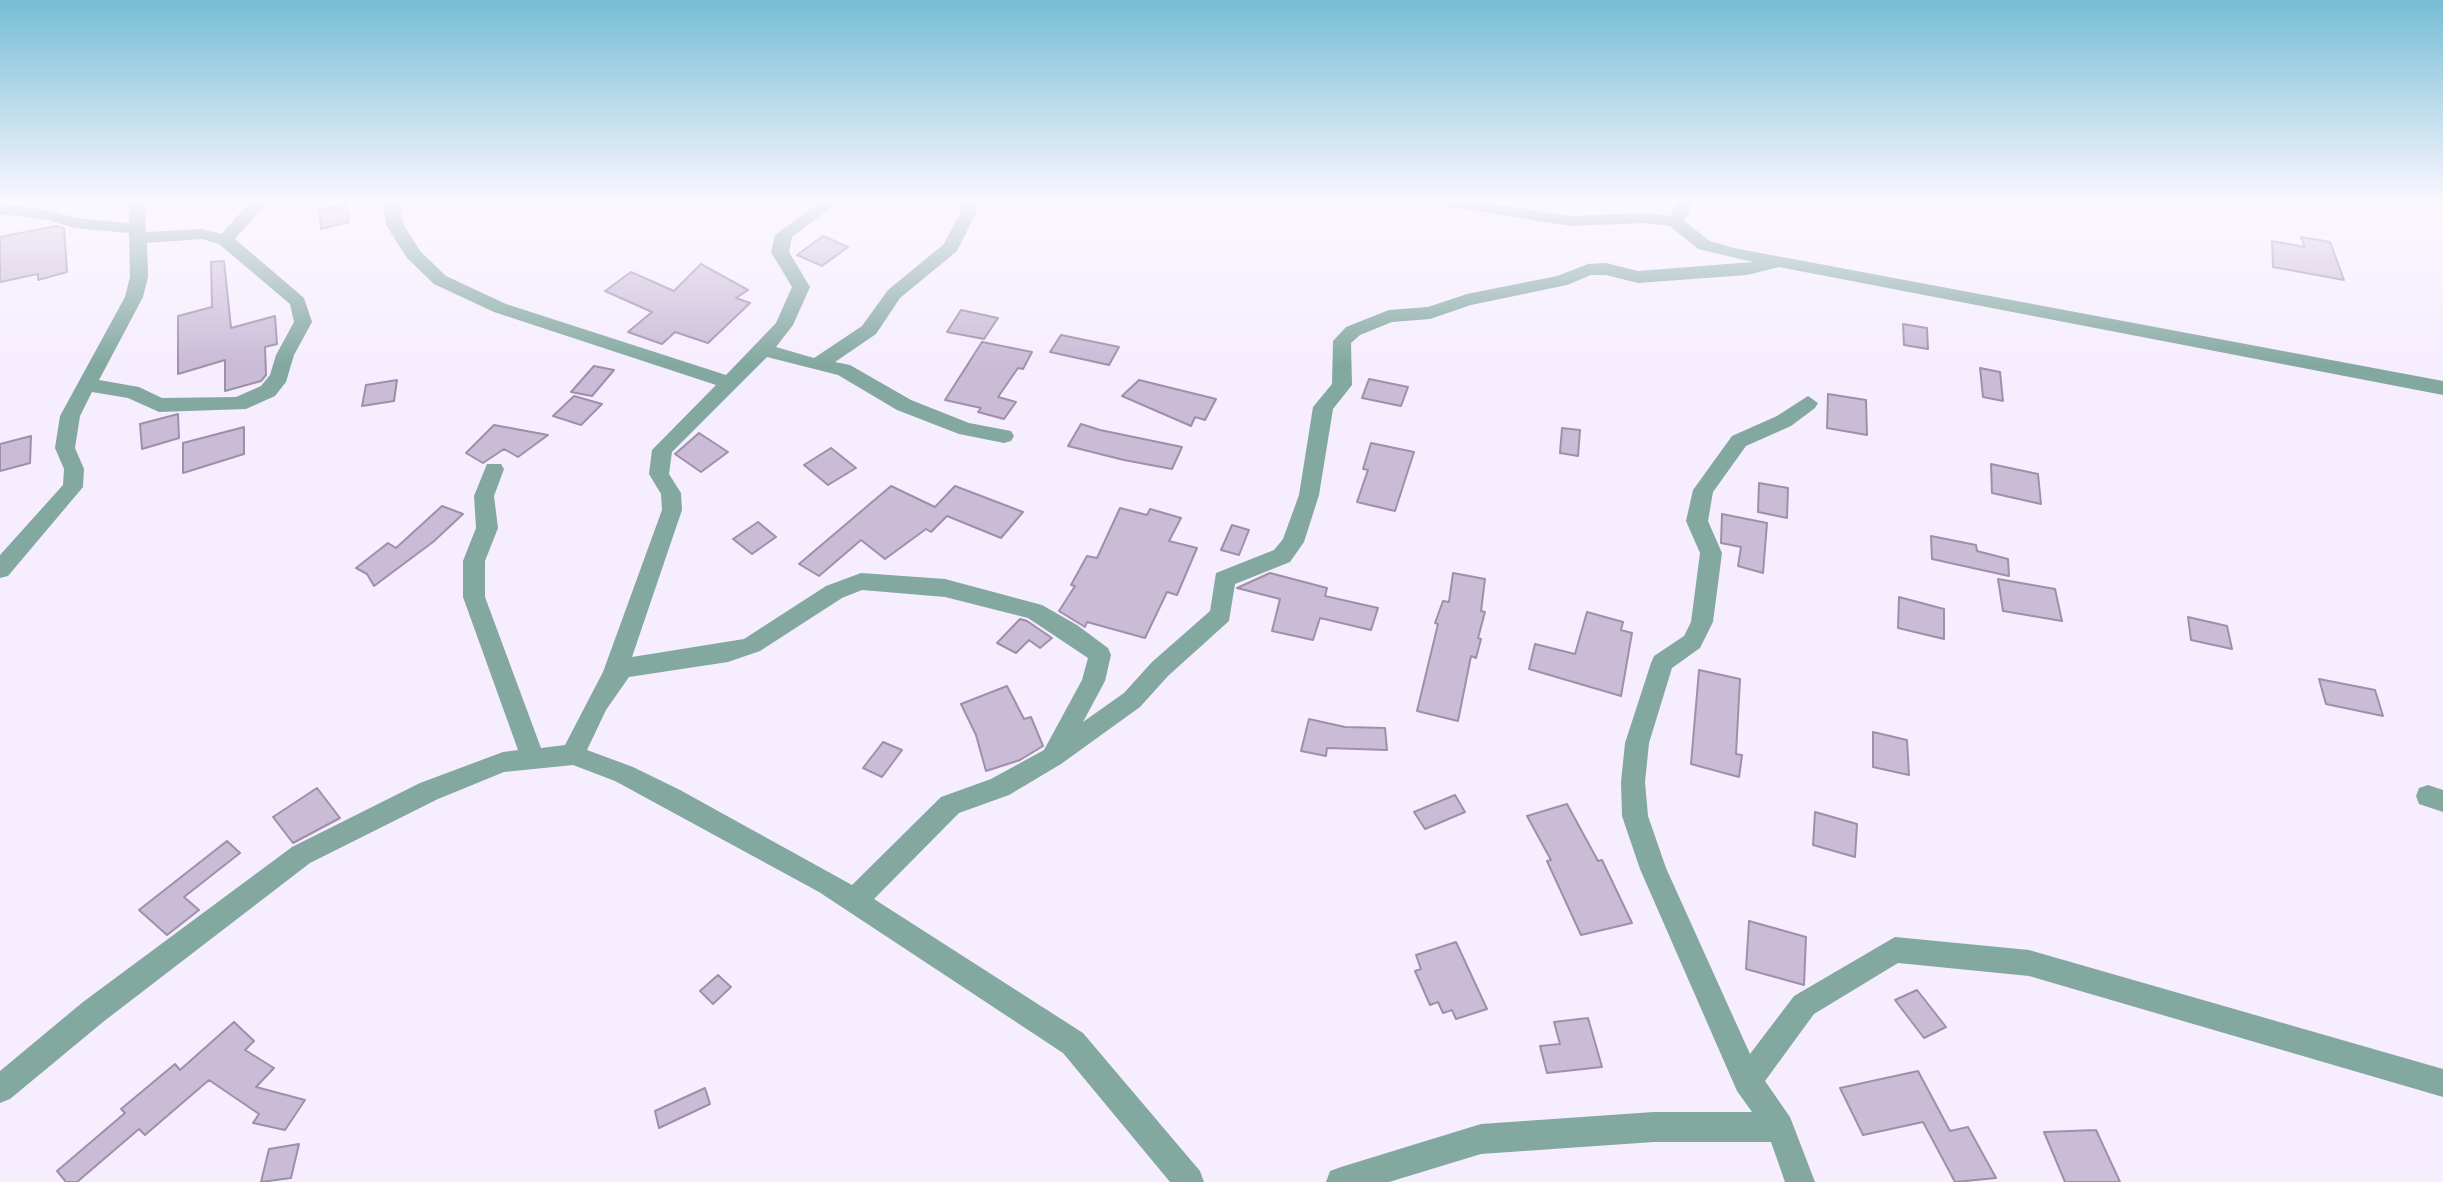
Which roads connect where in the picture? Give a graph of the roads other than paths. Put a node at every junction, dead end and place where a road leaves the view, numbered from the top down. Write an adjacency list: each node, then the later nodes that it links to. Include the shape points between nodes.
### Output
1 (138, 255): 11 (street, via 134,297)
2 (243, 255): 11 (street, via 298,302 302,312 303,322 268,391 239,404 189,407 159,405 132,392)
3 (414, 255): 10 (street, via 440,280 500,308)
4 (782, 255): 8 (street, via 801,287 784,325)
5 (941, 255): 9 (street, via 894,294 869,330)
6 (1744, 255): 7 (street)
7 (1774, 263): 12 (street, via 1946,291); 19 (street, via 1638,277 1588,270 1430,313 1389,316 1353,331 1342,341 1342,385 1323,407 1309,495 1293,542 1282,556 1224,579 1216,622 1132,700)
8 (764, 349): 9 (street); 10 (street)
9 (818, 364): 14 (street, via 843,370 904,405 966,429)
10 (730, 383): 17 (street, via 662,450 659,474 671,493 672,510)
11 (87, 385): 16 (street, via 65,434 73,487)
12 (2443, 388)
13 (1808, 403): 22 (street, via 1784,421 1739,441 1703,490 1697,521 1711,553 1702,622 1692,642 1662,663 1637,743 1633,782 1635,816 1653,869)
14 (1004, 436)
15 (494, 469): 20 (street, via 484,496 487,528 474,561 474,597)
16 (0, 570)
17 (614, 675): 18 (street); 19 (street, via 639,663 728,653 752,645 834,592 861,581 945,588 1034,611 1100,655 1093,681)
18 (573, 755): 20 (street); 21 (street, via 671,798)
19 (1052, 757): 21 (street, via 1000,787 950,805)
20 (533, 759): 24 (street, via 503,762 429,791 301,855 156,962)
21 (854, 901): 26 (street, via 1073,1043)
22 (1747, 1081): 23 (street, via 1804,1005 1895,950 2029,963); 25 (street)
23 (2443, 1083)
24 (0, 1089)
25 (1780, 1127): 27 (street, via 1654,1127 1481,1139); 28 (street)
26 (1189, 1182)
27 (1341, 1182)
28 (1800, 1182)

